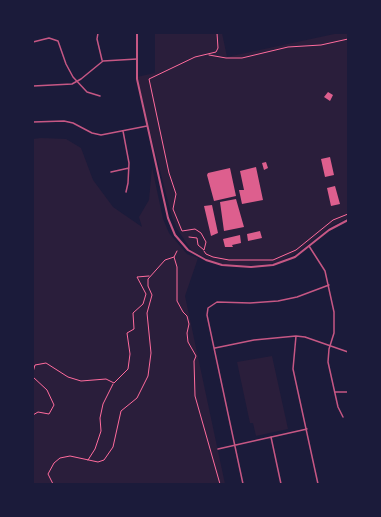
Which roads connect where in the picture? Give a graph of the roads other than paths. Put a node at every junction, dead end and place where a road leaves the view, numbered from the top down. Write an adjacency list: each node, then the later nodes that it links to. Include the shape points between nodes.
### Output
1 (98, 33): 7 (street, via 97,39)
2 (137, 33): 6 (street)
3 (245, 33): 4 (street)
4 (254, 33)
5 (33, 42): 8 (street, via 49,38 58,41 68,69)
6 (137, 59): 7 (street); 12 (street, via 137,79)
7 (103, 61): 8 (street)
8 (77, 82): 9 (street, via 66,86); 10 (street, via 87,92)
9 (33, 86)
10 (100, 96)
11 (33, 122): 13 (street, via 64,121 96,135)
12 (147, 126): 13 (street); 18 (street, via 170,224 182,244 192,252 213,263 260,267 289,260)
13 (122, 131): 14 (street)
14 (129, 168): 15 (street); 16 (street)
15 (111, 172)
16 (126, 192)
17 (348, 220): 18 (street, via 328,230)
18 (309, 246): 19 (street, via 322,264)
19 (329, 285): 21 (street, via 335,318); 22 (street, via 301,296 278,301 250,304 219,301 212,304 208,308 208,315)
20 (296, 336): 21 (street); 22 (street, via 254,340); 27 (street, via 294,369)
21 (330, 346): 23 (street); 24 (street, via 328,362)
22 (215, 348): 29 (street)
23 (348, 352)
24 (335, 392): 25 (street); 26 (street)
25 (348, 392)
26 (343, 417)
27 (307, 430): 28 (street); 33 (street)
28 (271, 437): 29 (street); 32 (street)
29 (235, 445): 30 (street); 31 (street)
30 (218, 449)
31 (243, 484)
32 (281, 484)
33 (318, 484)

